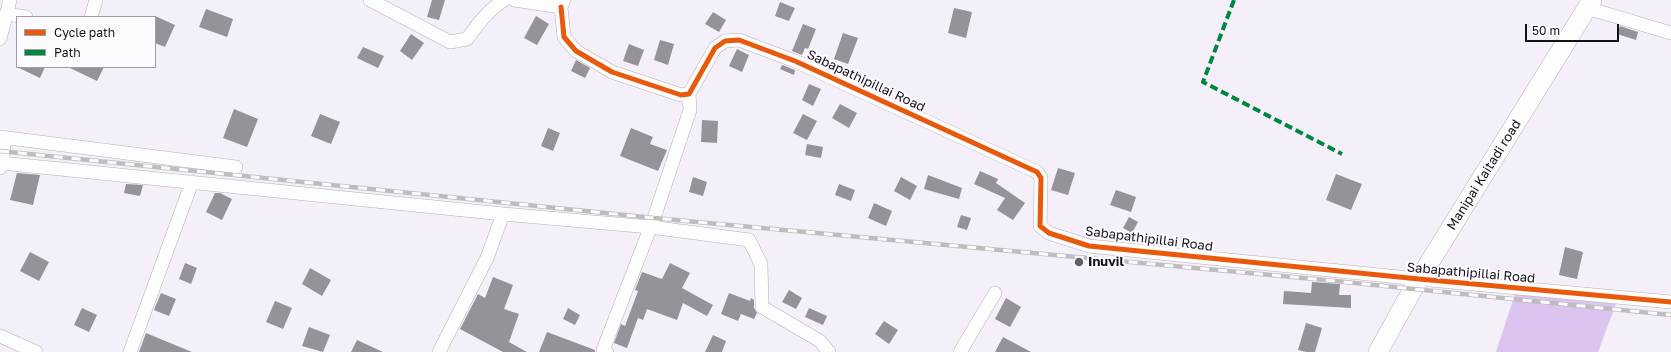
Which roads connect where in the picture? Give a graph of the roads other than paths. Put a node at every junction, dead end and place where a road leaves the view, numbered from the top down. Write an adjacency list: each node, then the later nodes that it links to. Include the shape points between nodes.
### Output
1 (10, 0): 8 (street)
2 (96, 0): 10 (street)
3 (370, 0): 4 (street, via 450,42 467,39 492,7)
4 (504, 0)
5 (514, 0): 6 (street)
6 (562, 4): 13 (street, via 564,37 576,50 612,72 681,95)
7 (1589, 4): 11 (street); 20 (main road, Manipai Kaitadi road)
8 (6, 14): 9 (street); 12 (street)
9 (19, 16)
10 (91, 16)
11 (1671, 33)
12 (0, 39)
13 (689, 94): 19 (street, via 690,110); 20 (street, Sabapathipillai Road, via 715,48 725,41 739,40 795,61 1038,172 1041,178 1040,226 1049,233 1089,246)
14 (2, 137): 15 (street, via 4,151); 16 (street)
15 (1, 165): 17 (street)
16 (236, 167)
17 (192, 182): 18 (street); 25 (street)
18 (503, 214): 19 (street); 26 (street, via 487,258)
19 (650, 227): 27 (street, via 603,350); 28 (street, via 749,240 760,264 762,307 820,341)
20 (1419, 279): 22 (street, Sabapathipillai Road); 30 (main road, Manipai Kaitadi road)
21 (995, 293): 29 (street)
22 (1671, 302)
23 (0, 336): 24 (street)
24 (36, 352)
25 (130, 352)
26 (439, 352)
27 (608, 352)
28 (829, 352)
29 (960, 352)
30 (1378, 352)

